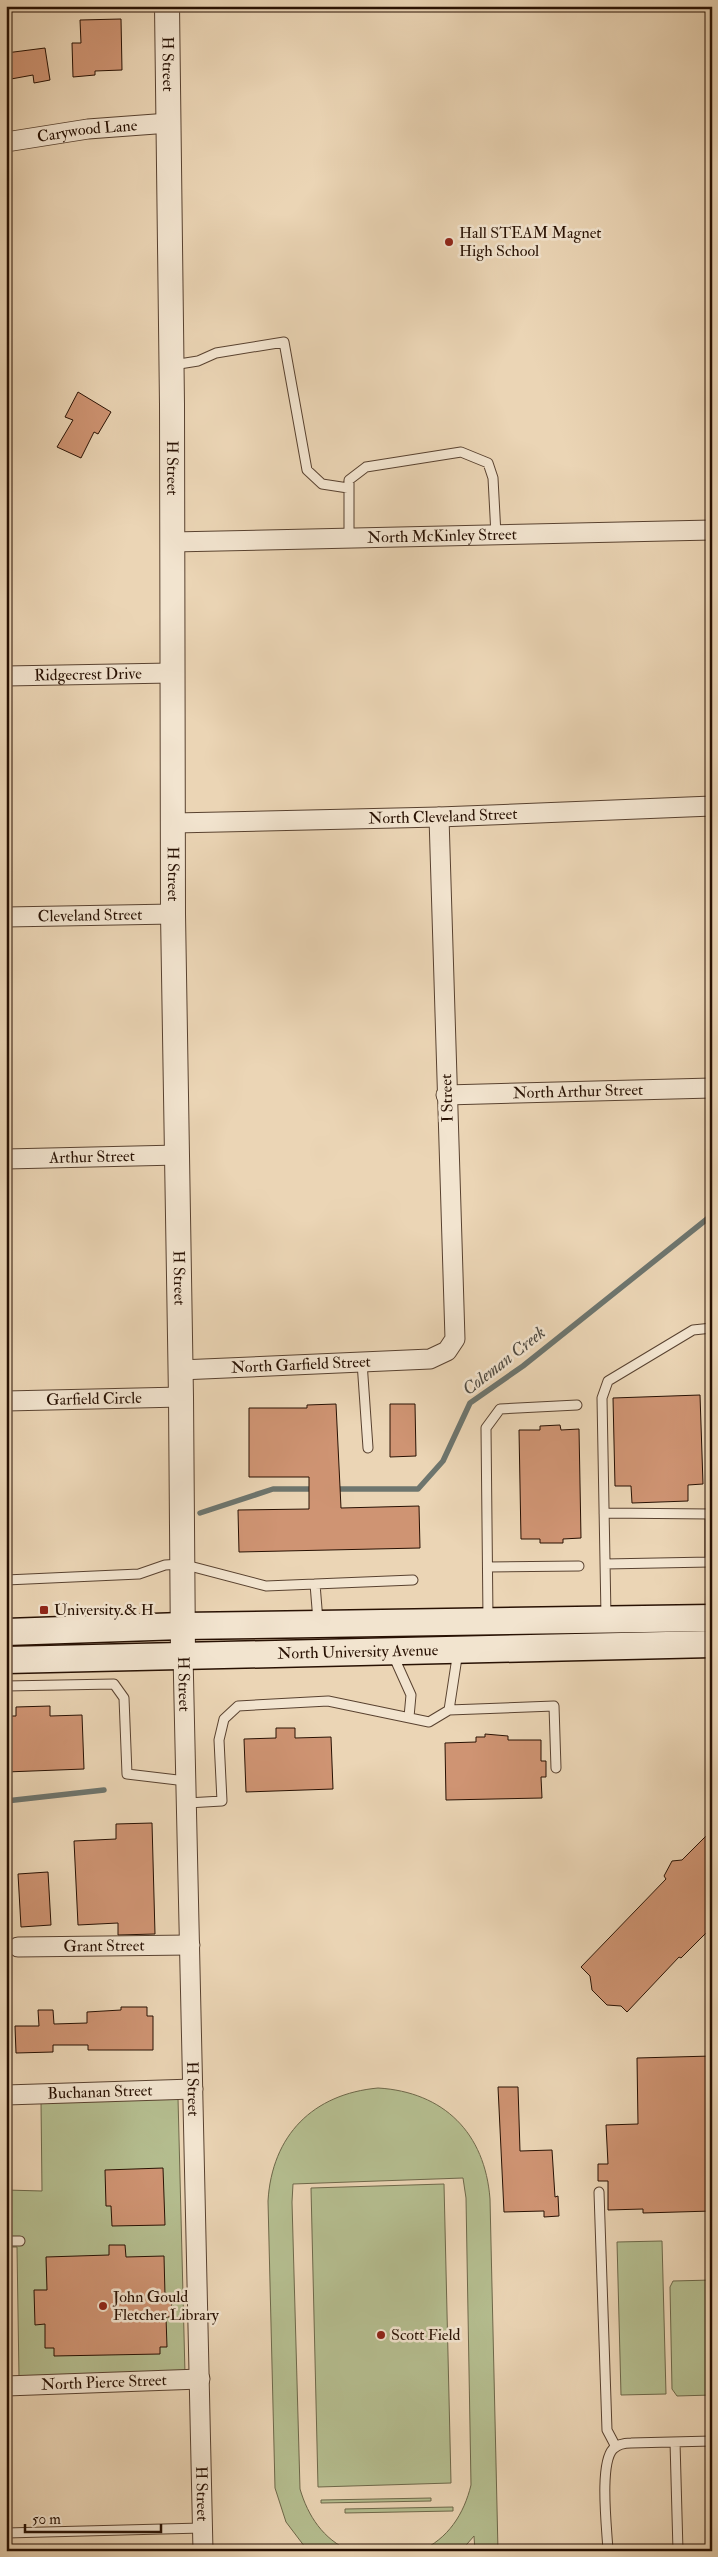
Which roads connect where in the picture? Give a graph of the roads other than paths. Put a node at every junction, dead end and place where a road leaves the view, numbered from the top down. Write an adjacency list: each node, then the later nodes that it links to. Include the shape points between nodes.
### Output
1 (167, 6): 2 (street, H Street)
2 (169, 123): 3 (street, Carywood Lane, via 88,129); 4 (street, H Street)
3 (6, 142)
4 (170, 365): 5 (lane, via 179,366 198,362 216,353 284,342 306,470 322,484); 9 (street, H Street)
5 (348, 488): 7 (lane, via 349,480 366,467 461,452 475,456 488,462 493,478); 8 (lane)
6 (712, 530): 7 (street, North McKinley Street)
7 (496, 534): 8 (street, North McKinley Street)
8 (349, 537): 9 (street, North McKinley Street)
9 (172, 542): 10 (street, H Street)
10 (171, 673): 11 (street, Ridgecrest Drive); 14 (street, H Street)
11 (6, 676)
12 (712, 806): 13 (street, North Cleveland Street)
13 (439, 817): 14 (street, North Cleveland Street); 18 (street, I Street)
14 (174, 823): 15 (street, H Street)
15 (173, 914): 16 (street, Cleveland Street); 19 (street, H Street)
16 (6, 917)
17 (712, 1088): 18 (street, North Arthur Street)
18 (446, 1095): 22 (street, I Street, via 456,1330 455,1339 447,1351)
19 (178, 1155): 20 (street, Arthur Street); 24 (street, H Street)
20 (6, 1159)
21 (712, 1328): 29 (lane, via 693,1330 608,1381 602,1398)
22 (423, 1359): 23 (street, North Garfield Street)
23 (362, 1362): 24 (street, North Garfield Street); 28 (lane)
24 (180, 1370): 25 (street, H Street)
25 (182, 1397): 26 (street, Garfield Circle); 30 (street, H Street)
26 (6, 1401)
27 (578, 1405): 33 (lane, via 500,1409 486,1428)
28 (368, 1448)
29 (604, 1513): 31 (lane); 31 (lane, via 710,1514 710,1562)
30 (182, 1564): 34 (lane, via 165,1565 138,1574); 36 (lane, via 266,1586); 41 (street, H Street)
31 (605, 1564): 38 (lane)
32 (579, 1566): 33 (lane)
33 (488, 1567): 39 (lane)
34 (6, 1580)
35 (413, 1580): 36 (lane)
36 (315, 1584): 40 (lane)
37 (712, 1618): 38 (main road, North University Avenue)
38 (606, 1619): 39 (main road, North University Avenue)
39 (488, 1621): 40 (main road, North University Avenue)
40 (318, 1624): 41 (main road, North University Avenue)
41 (182, 1626): 42 (main road, North University Avenue); 46 (street, H Street)
42 (6, 1632)
43 (712, 1644): 44 (main road, North University Avenue)
44 (458, 1651): 45 (main road, North University Avenue); 49 (lane)
45 (392, 1652): 46 (main road, North University Avenue); 50 (lane, via 410,1695)
46 (183, 1655): 47 (main road, North University Avenue); 52 (street, H Street)
47 (6, 1660)
48 (6, 1686): 52 (lane, via 114,1684 124,1698 127,1774)
49 (449, 1710): 50 (lane, via 429,1722); 51 (lane, via 554,1706)
50 (409, 1717): 53 (lane, via 328,1701 238,1706 224,1719 219,1740 222,1801)
51 (556, 1768)
52 (186, 1780): 53 (street, H Street)
53 (187, 1802): 54 (street, H Street)
54 (190, 1946): 55 (street, Grant Street); 56 (street, H Street)
55 (18, 1948)
56 (194, 2089): 57 (street, Buchanan Street); 61 (street, H Street)
57 (6, 2095)
58 (599, 2192): 65 (lane, via 607,2430)
59 (6, 2241): 60 (lane)
60 (20, 2241)
61 (200, 2379): 62 (street, North Pierce Street); 66 (street, H Street)
62 (6, 2386)
63 (712, 2441): 64 (lane)
64 (675, 2442): 65 (lane, via 631,2442); 70 (lane)
65 (616, 2447): 69 (lane, via 608,2458 606,2474)
66 (202, 2528): 67 (lane); 68 (street, H Street)
67 (6, 2533)
68 (203, 2551)
69 (608, 2551)
70 (678, 2551)

